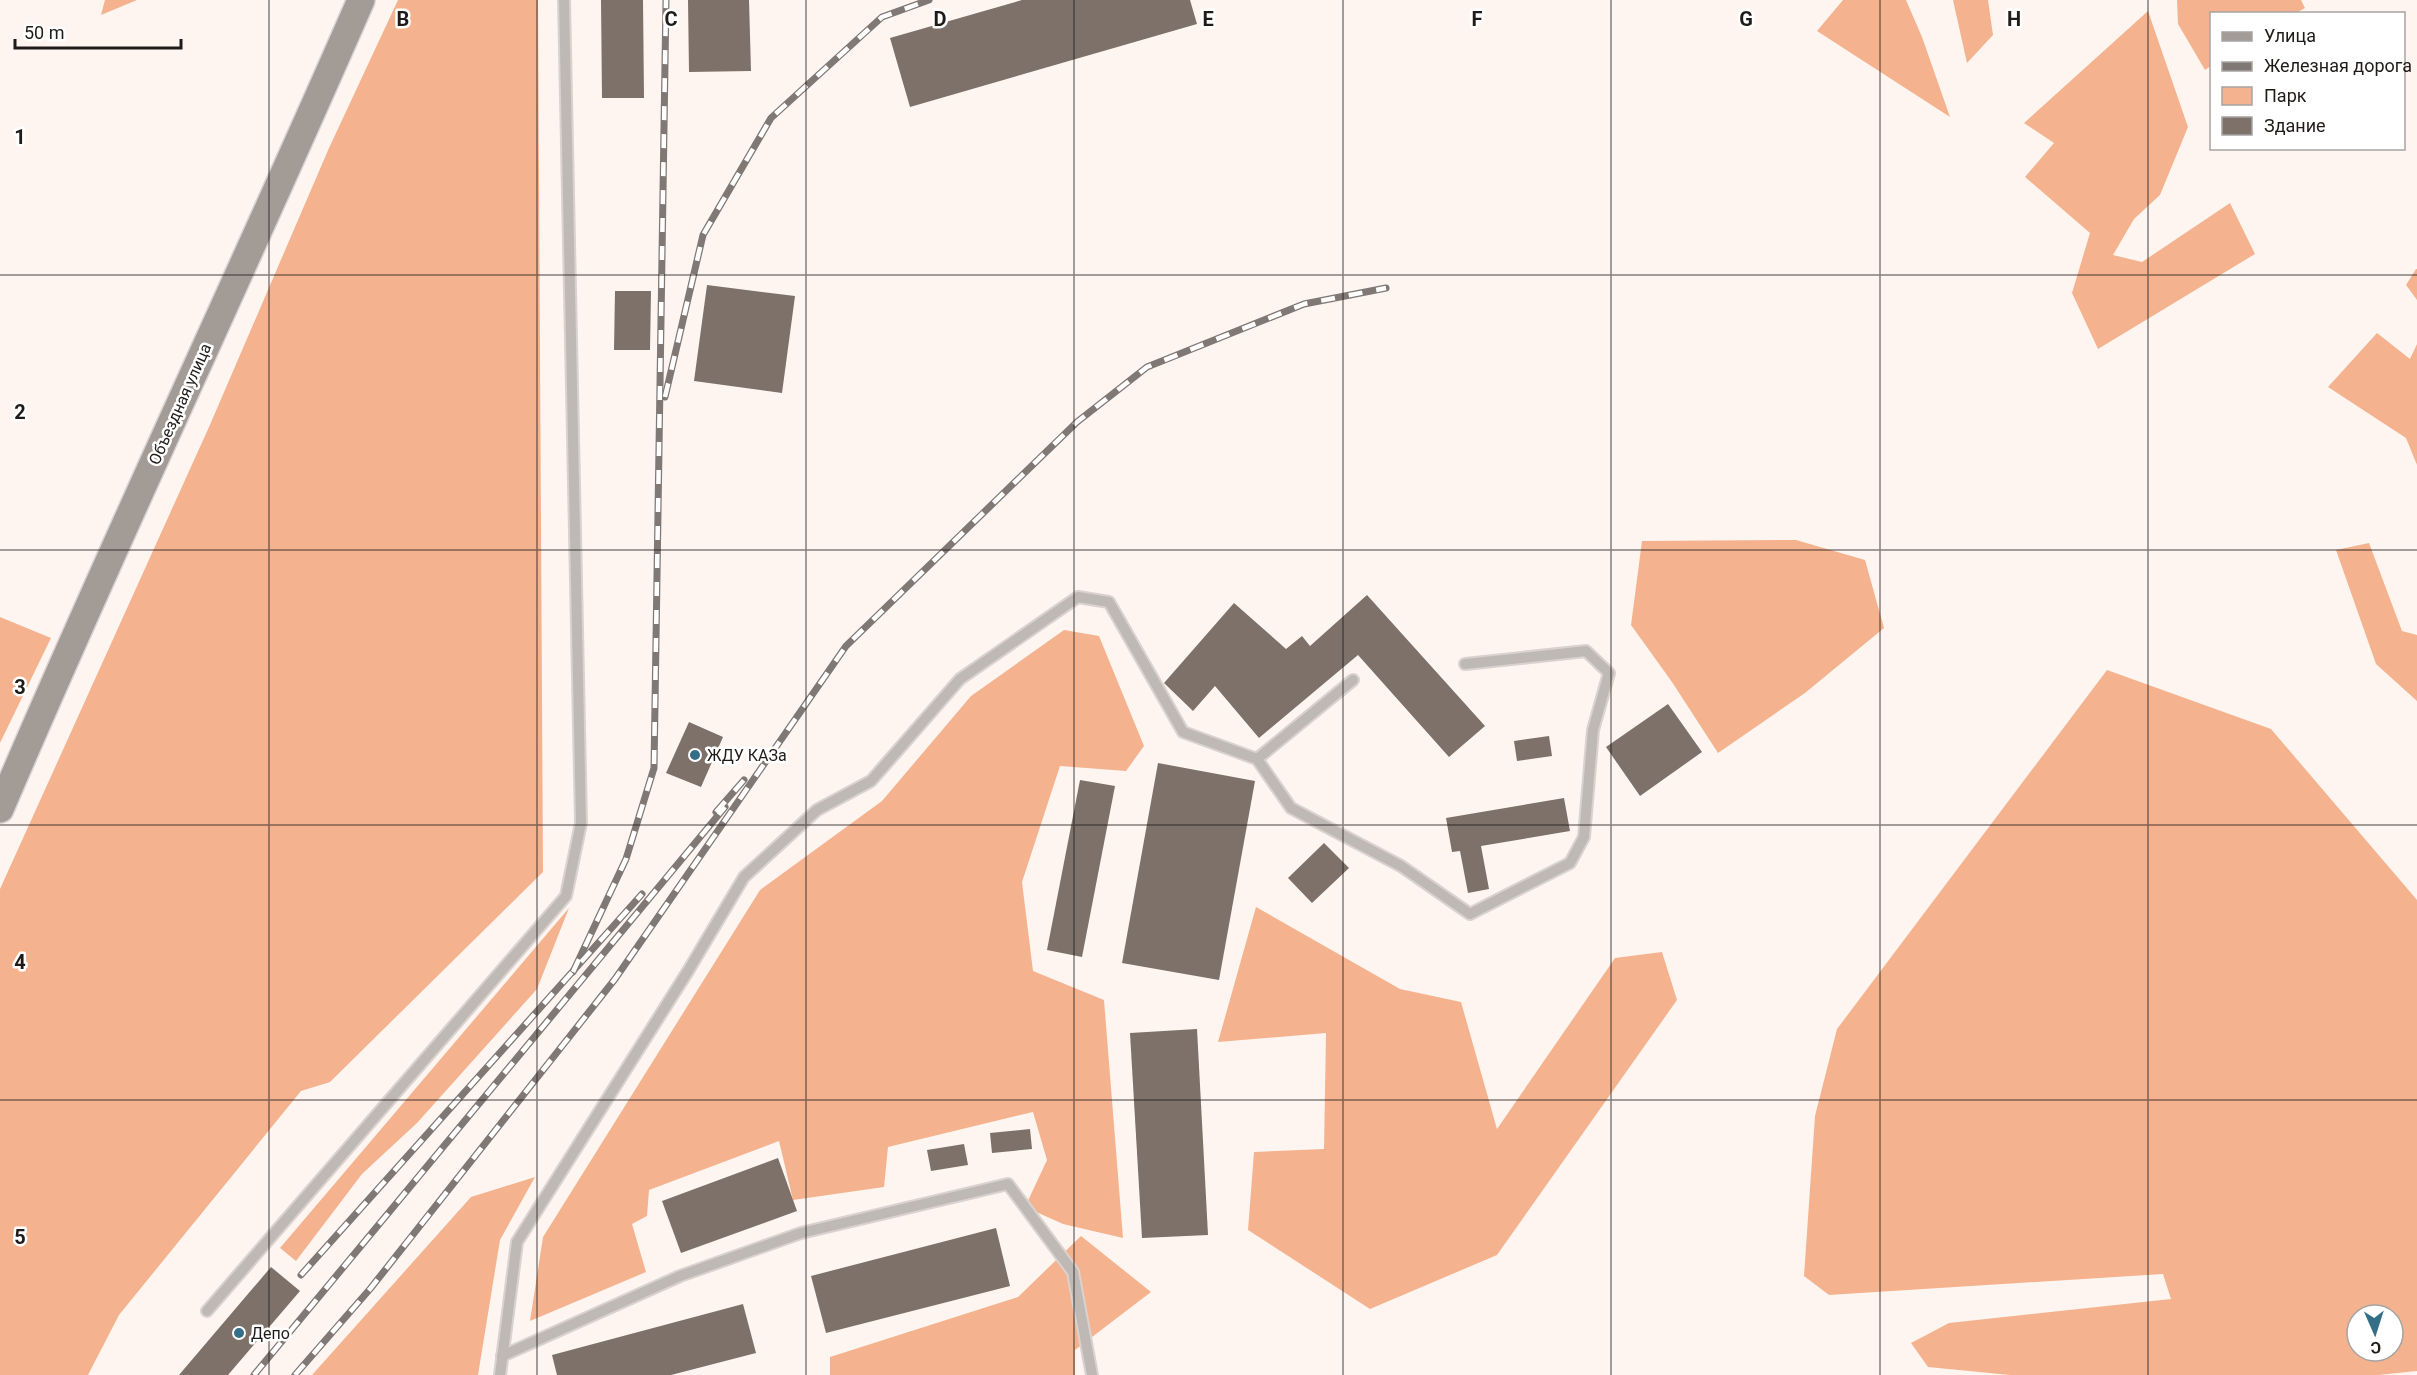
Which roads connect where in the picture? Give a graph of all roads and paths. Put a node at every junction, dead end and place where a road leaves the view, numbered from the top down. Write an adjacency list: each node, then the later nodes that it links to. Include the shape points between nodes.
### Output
1 (361, 0): 6 (main road, Объездная улица)
2 (564, 0): 7 (lane, via 581,823 566,896)
3 (1465, 664): 5 (lane, via 1587,651 1609,673 1593,730 1584,837 1570,863 1470,914 1401,866 1291,808)
4 (1353, 680): 5 (lane)
5 (1257, 759): 8 (lane, via 1183,732 1109,602 1077,597 960,679 871,781 817,810 744,877 517,1242)
6 (0, 809)
7 (207, 1311)
8 (502, 1356): 9 (lane); 10 (lane, via 680,1276 801,1233 1008,1184 1073,1272)
9 (500, 1375)
10 (1092, 1375)

